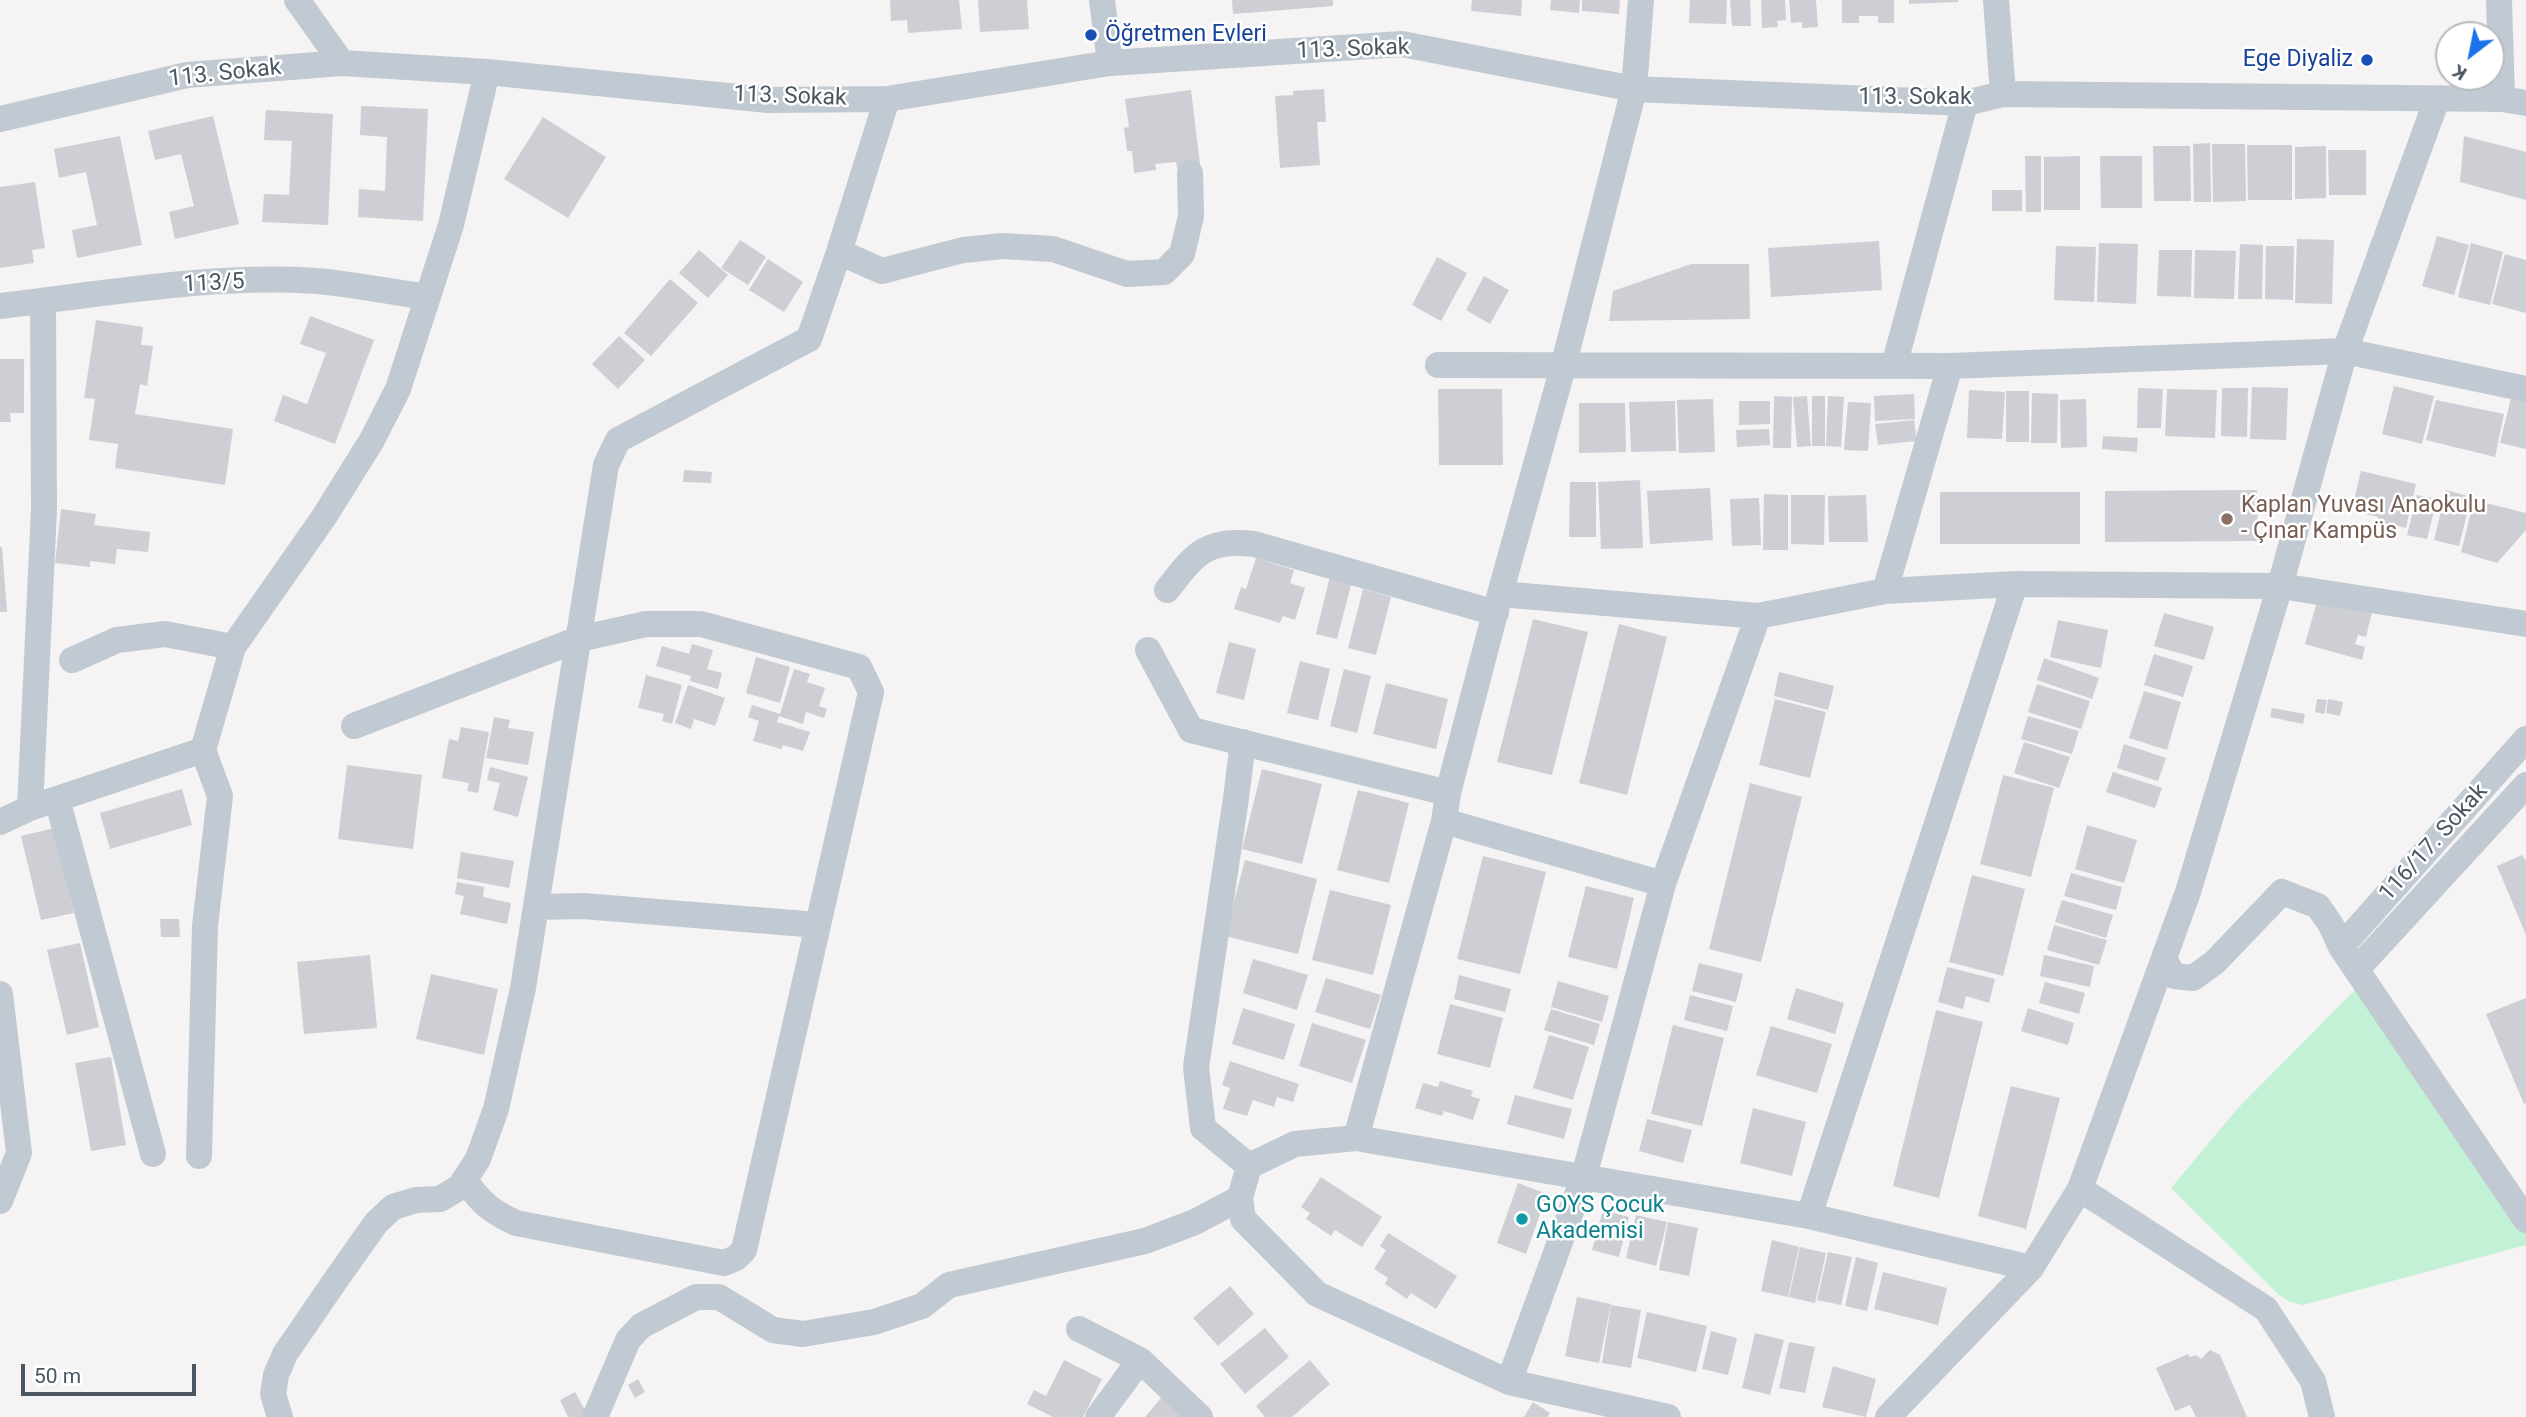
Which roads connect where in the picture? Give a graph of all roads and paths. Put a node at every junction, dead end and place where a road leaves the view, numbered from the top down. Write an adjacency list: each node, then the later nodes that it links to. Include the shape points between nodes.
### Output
1 (297, 0): 6 (street)
2 (1102, 0): 7 (street)
3 (1641, 0): 9 (street)
4 (1996, 0): 10 (street)
5 (2499, 0): 11 (street)
6 (342, 63): 8 (street, 113. Sokak); 15 (street, 113. Sokak, via 187,75)
7 (1110, 63): 9 (street, 113. Sokak, via 1402,44); 12 (street, 113. Sokak)
8 (487, 72): 12 (street, 113. Sokak, via 768,100); 18 (street, via 451,225)
9 (1634, 89): 14 (street, 113. Sokak); 25 (street)
10 (2003, 94): 13 (street, 113. Sokak); 14 (street, 113. Sokak)
11 (2518, 98): 13 (street, 113. Sokak)
12 (887, 99): 17 (street)
13 (2437, 99): 21 (street)
14 (1965, 103): 23 (street)
15 (0, 119)
16 (1190, 173): 17 (street, via 1191,216 1182,254 1164,272 1127,274 1053,249 1003,246 963,250 882,271)
17 (839, 252): 34 (street, via 808,339 618,440 606,465)
18 (428, 297): 19 (street, 113/5, via 316,281 159,287); 35 (street, via 398,389 372,440)
19 (43, 301): 20 (street, 113/5); 45 (street, via 44,509)
20 (0, 306)
21 (2345, 351): 24 (street); 26 (street); 28 (street)
22 (1438, 365): 25 (street)
23 (1894, 366): 24 (street); 25 (street)
24 (1950, 366): 30 (street)
25 (1563, 367): 31 (street)
26 (2526, 389)
27 (2015, 584): 28 (street); 30 (street); 64 (street)
28 (2280, 586): 33 (street); 52 (street)
29 (1167, 590): 31 (street, via 1208,547 1229,541)
30 (1885, 591): 32 (street)
31 (1498, 604): 32 (street); 43 (street)
32 (1758, 616): 48 (street)
33 (2526, 624)
34 (579, 639): 38 (street); 49 (street); 50 (street, via 646,624 701,624 859,667 871,692)
35 (233, 647): 37 (street, via 164,634 117,640); 41 (street)
36 (1148, 650): 40 (street, via 1191,730)
37 (72, 660)
38 (354, 726)
39 (2526, 739): 51 (street, 116/17. Sokak)
40 (1242, 742): 43 (street); 58 (street, via 1196,1067 1203,1128)
41 (203, 750): 44 (street); 57 (street, via 220,796 205,926)
42 (2526, 785): 53 (street, 116/17. Sokak)
43 (1448, 793): 46 (street)
44 (57, 799): 45 (street); 56 (street)
45 (30, 808): 47 (street)
46 (1444, 821): 48 (street); 55 (street)
47 (0, 822)
48 (1663, 884): 59 (street)
49 (536, 908): 50 (street, via 583,906); 60 (street, via 496,1110 478,1159)
50 (818, 925): 66 (street, via 744,1250)
51 (2341, 947): 52 (street, via 2318,906 2282,892 2215,962 2193,978 2174,976); 53 (street)
52 (2164, 959): 61 (street)
53 (2357, 969): 65 (street)
54 (0, 994): 63 (street, via 19,1153)
55 (1356, 1138): 58 (street, via 1295,1144); 59 (street)
56 (153, 1154)
57 (200, 1156)
58 (1249, 1166): 62 (street)
59 (1584, 1176): 64 (street); 71 (street)
60 (464, 1180): 66 (street, via 482,1204 516,1223); 72 (street, via 440,1199 393,1207 376,1223 285,1354 274,1394)
61 (2080, 1189): 67 (street); 78 (street, via 2266,1309 2313,1381)
62 (1240, 1198): 68 (street, via 1145,1241 949,1285 922,1306 874,1322 803,1334 773,1330); 71 (street, via 1243,1219 1317,1294)
63 (0, 1201)
64 (1809, 1216): 67 (street)
65 (2526, 1220)
66 (724, 1264): 68 (street)
67 (2031, 1268): 77 (street)
68 (719, 1297): 73 (street, via 696,1297 641,1326 628,1340)
69 (1079, 1329): 70 (street)
70 (1140, 1360): 74 (street); 75 (street)
71 (1509, 1382): 76 (street)
72 (280, 1417)
73 (594, 1417)
74 (1098, 1417)
75 (1200, 1417)
76 (1668, 1417)
77 (1888, 1417)
78 (2322, 1417)

